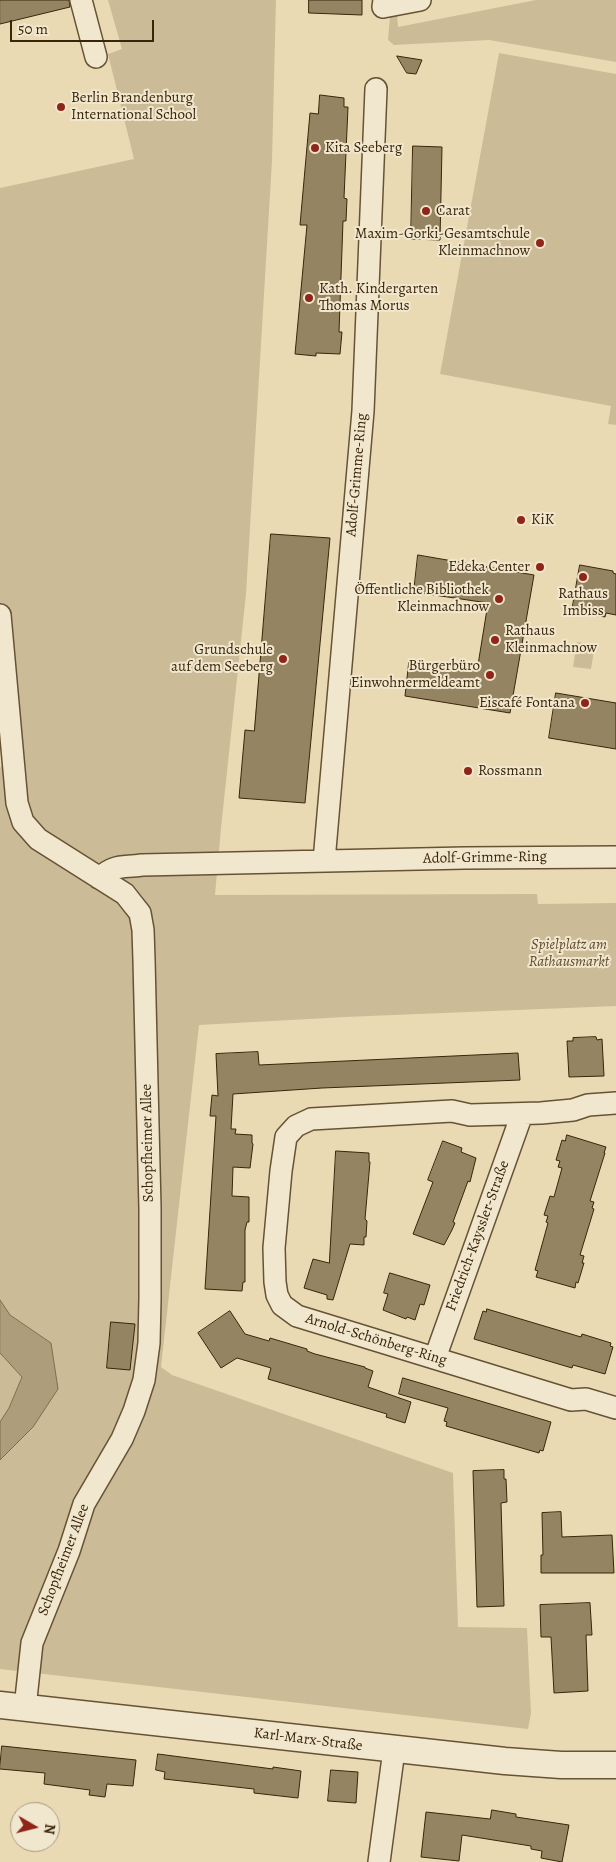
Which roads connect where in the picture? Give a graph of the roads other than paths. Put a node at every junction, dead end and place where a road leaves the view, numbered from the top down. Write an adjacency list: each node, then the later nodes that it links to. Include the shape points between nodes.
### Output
1 (81, 0): 4 (street)
2 (420, 0): 3 (street)
3 (384, 4)
4 (96, 57)
5 (376, 89): 8 (street, Adolf-Grimme-Ring, via 363,411)
6 (0, 615): 9 (street, Schopfheimer Allee, via 17,803 23,822 38,839)
7 (616, 857): 8 (street, Adolf-Grimme-Ring)
8 (324, 861): 9 (street, Adolf-Grimme-Ring, via 120,866)
9 (99, 878): 14 (street, Schopfheimer Allee, via 125,894 140,913 143,930 149,1343 144,1380 134,1411 122,1439 84,1504)
10 (616, 1103): 11 (street, Arnold-Schönberg-Ring)
11 (522, 1114): 12 (street, Friedrich-Kayssler-Straße); 12 (street, Arnold-Schönberg-Ring, via 470,1115 452,1111 311,1119 296,1126 286,1137 274,1248 275,1282 282,1305 297,1316)
12 (435, 1358): 13 (street, Arnold-Schönberg-Ring, via 571,1400 586,1399)
13 (616, 1408)
14 (12, 1706): 15 (street, Karl-Marx-Straße)
15 (394, 1750): 16 (street, Karl-Marx-Straße, via 561,1765); 17 (street)
16 (616, 1765)
17 (379, 1862)

